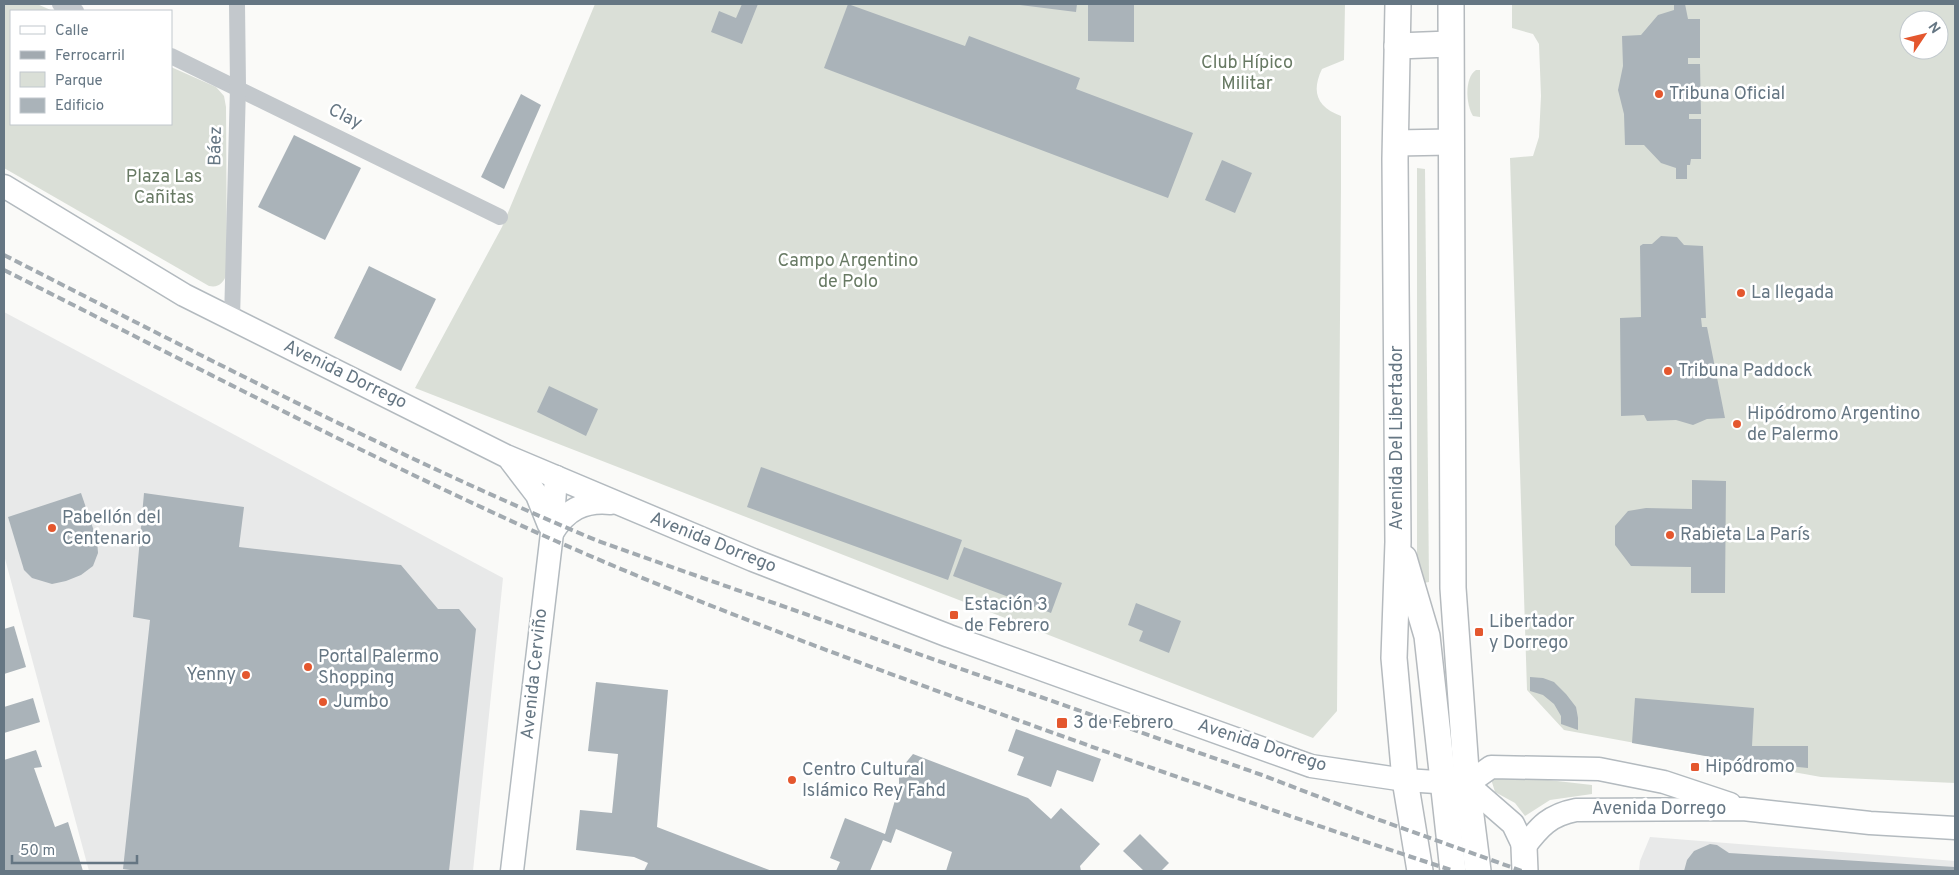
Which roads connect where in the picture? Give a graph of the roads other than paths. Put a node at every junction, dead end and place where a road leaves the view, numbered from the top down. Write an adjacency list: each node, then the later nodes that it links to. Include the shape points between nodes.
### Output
1 (60, 4): 5 (street)
2 (236, 4): 9 (street, Báez)
3 (1398, 4): 7 (main road, Avenida Del Libertador)
4 (1450, 4): 6 (main road)
5 (74, 10)
6 (1450, 44): 7 (main road); 10 (main road)
7 (1398, 46): 11 (main road, Avenida Del Libertador)
8 (172, 56): 9 (street, Clay)
9 (238, 86): 13 (street, Clay); 14 (street, Báez)
10 (1450, 142): 11 (main road); 22 (main road, via 1453,588)
11 (1396, 143): 19 (main road, Avenida Del Libertador)
12 (4, 186): 14 (main road, Avenida Dorrego, via 128,263)
13 (500, 217)
14 (232, 320): 15 (main road, Avenida Dorrego)
15 (506, 456): 16 (main road, Avenida Dorrego); 18 (main road, via 537,495)
16 (556, 477): 17 (main road, Avenida Dorrego); 18 (main road, Avenida Cerviño)
17 (617, 503): 18 (main road, via 599,501 581,505 564,516); 20 (main road, Avenida Dorrego, via 949,636 1302,762)
18 (552, 533): 26 (main road, Avenida Cerviño)
19 (1398, 542): 20 (main road, Avenida Del Libertador, via 1394,658); 21 (main road, via 1427,636)
20 (1405, 780): 21 (main road, Avenida Dorrego); 27 (main road, Avenida Del Libertador)
21 (1442, 782): 22 (main road, Avenida Dorrego); 28 (main road)
22 (1467, 784): 23 (main road, Avenida Dorrego, via 1491,767 1599,769 1664,782); 25 (main road, via 1513,824); 29 (main road)
23 (1743, 809): 24 (main road, Avenida Dorrego, via 1870,823); 25 (main road, Avenida Dorrego, via 1576,810 1541,825)
24 (1955, 828)
25 (1524, 847): 30 (main road)
26 (512, 871)
27 (1420, 871)
28 (1453, 871)
29 (1478, 871)
30 (1525, 871)

